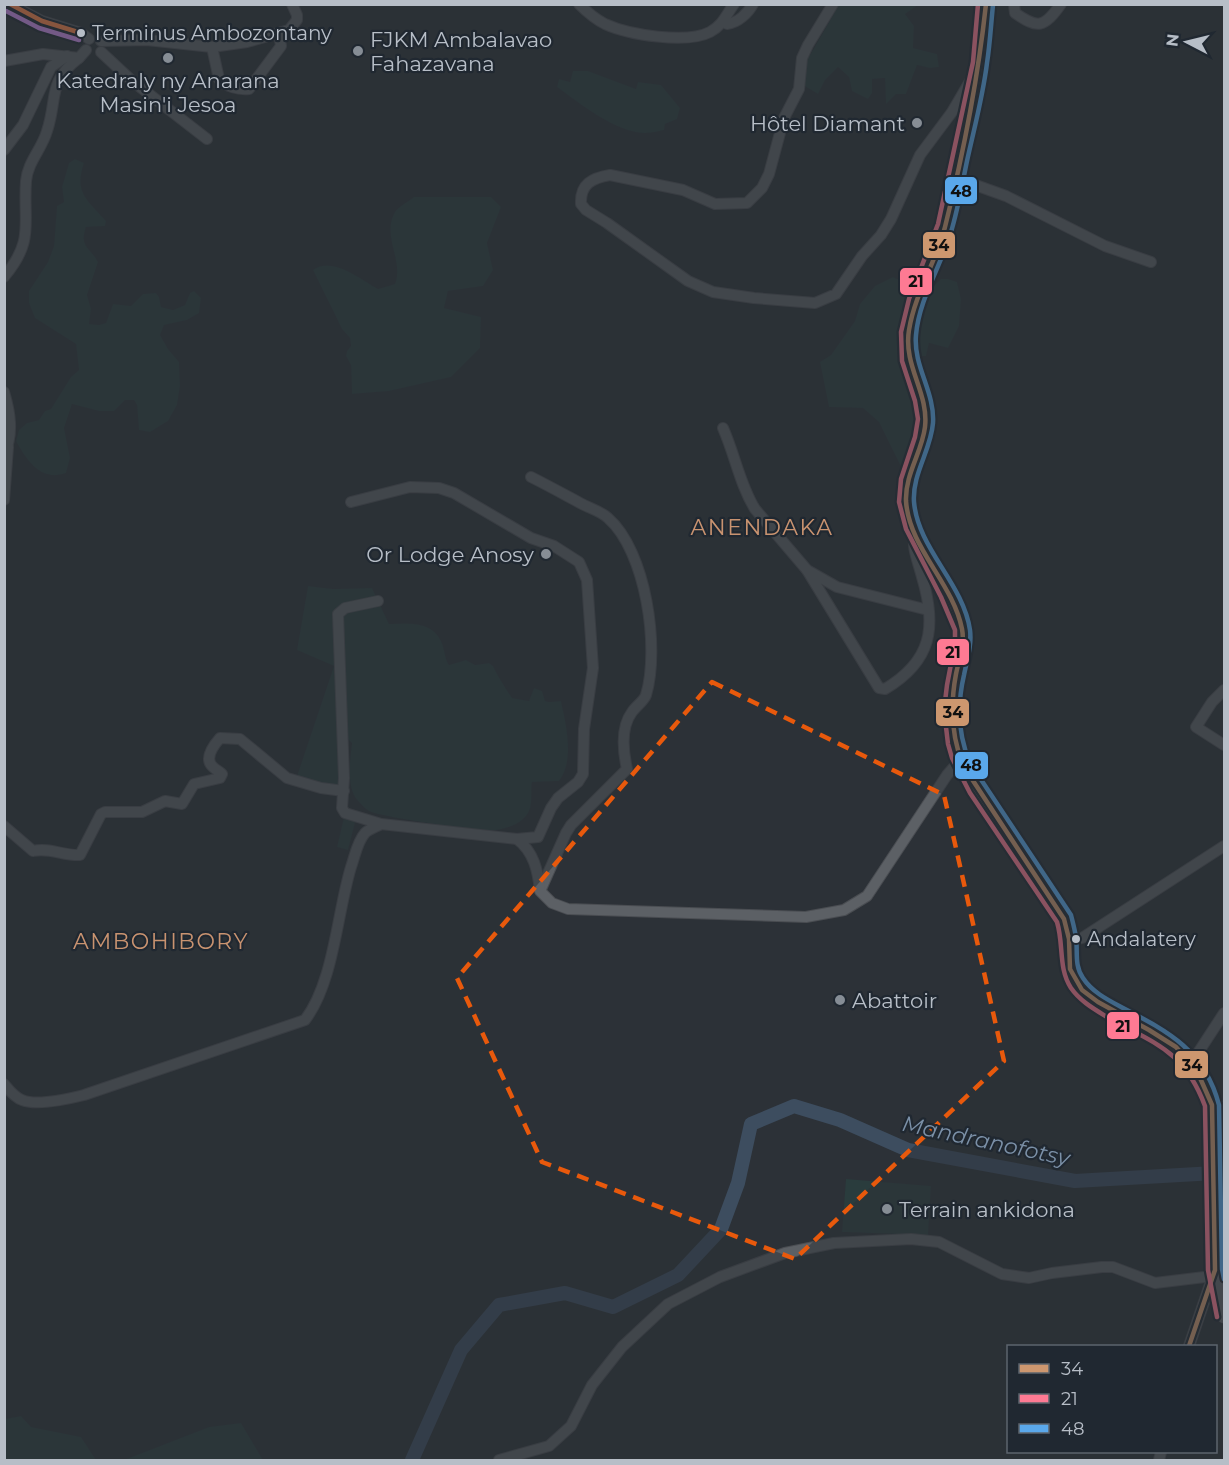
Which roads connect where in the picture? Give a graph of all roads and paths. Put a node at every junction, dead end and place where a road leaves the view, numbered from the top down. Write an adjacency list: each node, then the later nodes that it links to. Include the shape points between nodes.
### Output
1 (9, 4): 12 (street)
2 (292, 4): 11 (street, via 297,20)
3 (579, 4): 10 (street, via 606,24 647,35 698,36)
4 (734, 4): 10 (street)
5 (753, 4): 10 (street, via 732,24)
6 (833, 4): 18 (street, via 802,58 799,88 784,118 769,174 747,203 715,204 683,190 610,176 599,177 583,188 582,204 586,210 688,281 713,292 815,303 836,294 881,236 920,155 952,112)
7 (986, 4): 18 (main road)
8 (1014, 4): 9 (street, via 1015,13 1038,25 1052,17)
9 (1061, 4)
10 (724, 21)
11 (284, 32): 14 (street); 14 (street, via 281,46 249,89 222,83)
12 (89, 39): 13 (street, via 96,37); 15 (street)
13 (101, 46): 14 (street, via 147,40); 15 (street, via 93,55); 19 (street, via 131,80)
14 (212, 47)
15 (82, 54): 16 (street); 23 (street, via 58,78 47,131 30,163 26,181 27,234 22,251)
16 (67, 56): 17 (street, via 43,54); 20 (street, via 51,66 23,125)
17 (4, 62)
18 (980, 63): 21 (main road)
19 (207, 140)
20 (4, 150)
21 (956, 178): 22 (street, via 1006,196 1106,246); 30 (main road, via 941,244 917,293 908,337 910,363 927,413 906,492 907,510)
22 (1151, 262)
23 (4, 277)
24 (4, 392): 26 (street, via 10,419)
25 (723, 428): 31 (street, via 748,498)
26 (6, 451): 28 (street)
27 (531, 477): 42 (street, via 607,516 618,528 638,567 650,619 646,697 627,722 623,749 627,769 571,825)
28 (4, 501)
29 (351, 502): 40 (street, via 410,487 439,488 531,538 554,546 579,562 584,571 593,668 584,729 583,774 558,798 538,837)
30 (915, 531): 33 (street, via 913,545 927,591); 36 (main road, via 961,623 962,644 952,710)
31 (807, 570): 33 (street, via 837,587); 33 (street, via 879,688 893,684 921,658 930,630)
32 (378, 601): 37 (street, via 345,608 338,614)
33 (928, 610)
34 (1224, 690): 35 (street, via 1196,727)
35 (1224, 745)
36 (960, 760): 42 (street, via 867,896 844,910 806,917 568,909 552,903); 43 (main road, via 975,790 1064,919)
37 (344, 791): 38 (street, via 345,813); 39 (street, via 287,778 240,739 219,738 209,759 211,766 222,774 220,778 194,784 182,804 165,801 142,812 101,814 80,855 33,851)
38 (381, 824): 40 (street); 46 (street, via 366,832 358,844 328,967 315,1007 305,1020 84,1095 23,1101)
39 (4, 826)
40 (517, 839): 42 (street, via 526,846 538,872)
41 (1224, 846): 43 (street, via 1082,938)
42 (540, 891)
43 (1070, 940): 45 (main road, via 1067,958 1081,989 1095,1002 1171,1042)
44 (1224, 1013): 45 (street)
45 (1192, 1062): 47 (main road)
46 (4, 1084)
47 (1218, 1106): 48 (main road, via 1213,1136)
48 (1214, 1273): 49 (main road); 50 (street); 51 (street, via 1155,1283 1113,1267 1102,1267 1029,1278 1002,1274 939,1242 911,1239 834,1243 785,1253 720,1277 668,1304 622,1347 592,1385 571,1426 549,1446)
49 (1224, 1316)
50 (1190, 1345)
51 (499, 1461)

